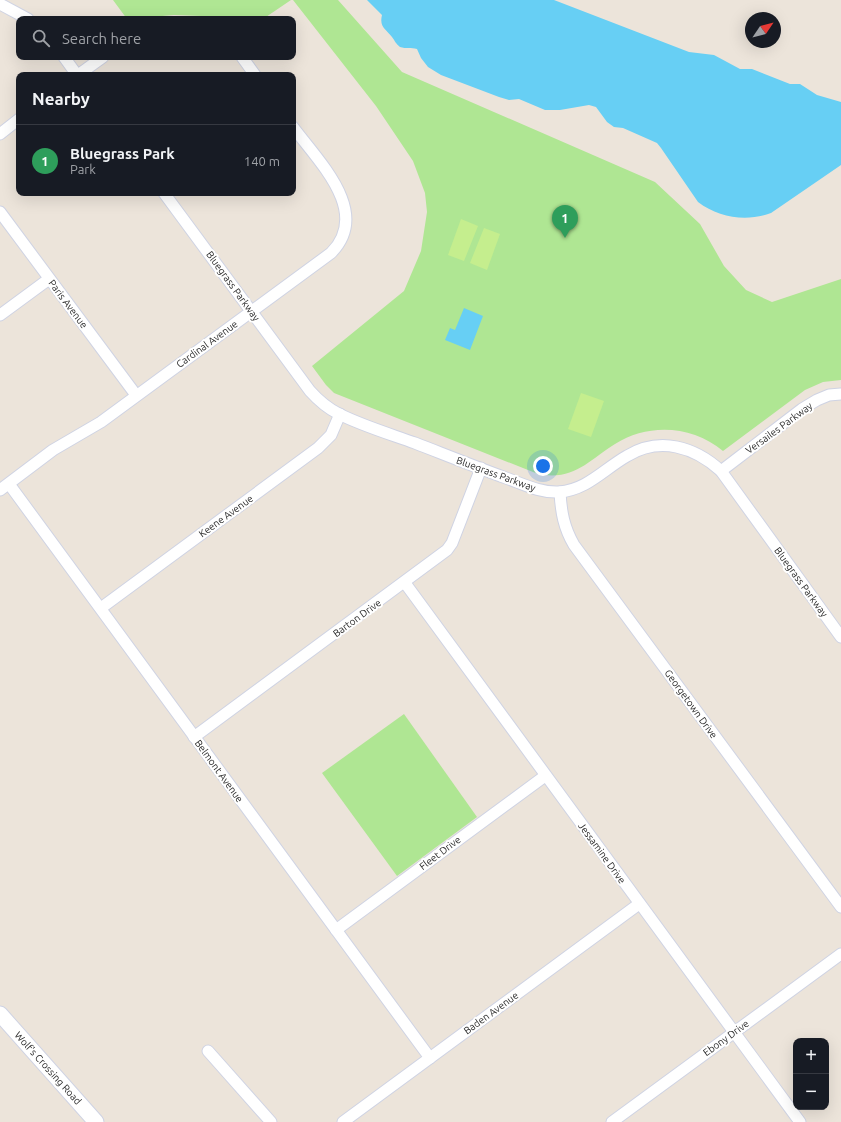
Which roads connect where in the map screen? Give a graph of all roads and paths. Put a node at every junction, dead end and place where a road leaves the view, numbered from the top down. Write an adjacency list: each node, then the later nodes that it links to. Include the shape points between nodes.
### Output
1 (0, 4): 2 (street)
2 (22, 16)
3 (66, 60): 6 (street)
4 (99, 60): 7 (street)
5 (244, 60): 8 (street)
6 (76, 72)
7 (82, 72)
8 (253, 72)
9 (16, 121): 11 (street)
10 (296, 131): 15 (street, Cardinal Avenue, via 337,187 343,199 346,230 339,245 331,253)
11 (0, 134)
12 (166, 196): 15 (street, Bluegrass Parkway)
13 (0, 212): 14 (street, Paris Avenue)
14 (49, 279): 16 (street); 18 (street, Paris Avenue)
15 (252, 311): 18 (street, Cardinal Avenue); 19 (street, Bluegrass Parkway, via 310,392 322,404)
16 (0, 315)
17 (841, 394): 21 (street, Versailes Parkway, via 817,400 802,409)
18 (136, 395): 22 (street, Cardinal Avenue, via 101,422 53,450)
19 (340, 414): 20 (street, Bluegrass Parkway); 25 (street, Keene Avenue, via 331,434 318,448)
20 (481, 468): 23 (street, Bluegrass Parkway, via 538,490); 24 (street, Barton Drive, via 452,543 440,557)
21 (722, 471): 23 (street, Bluegrass Parkway, via 712,462 687,449 677,446 650,447 627,456 592,482); 26 (street, Bluegrass Parkway)
22 (4, 487): 25 (street, Belmont Avenue)
23 (560, 492): 30 (street, Georgetown Drive, via 563,520 574,545)
24 (405, 583): 27 (street, Barton Drive); 28 (street, Jessamine Drive)
25 (101, 608): 27 (street, Belmont Avenue)
26 (841, 637)
27 (194, 737): 31 (street, Belmont Avenue)
28 (545, 776): 29 (street, Jessamine Drive); 31 (street, Fleet Drive)
29 (639, 904): 34 (street, Jessamine Drive); 36 (street, Baden Avenue)
30 (841, 907)
31 (336, 930): 36 (street, Belmont Avenue)
32 (841, 954): 34 (street, Ebony Drive)
33 (0, 1014): 37 (main road, Wolf's Crossing Road)
34 (734, 1032): 40 (street, Ebony Drive); 41 (street, Jessamine Drive)
35 (208, 1051): 38 (street)
36 (430, 1058): 39 (street, Baden Avenue)
37 (96, 1122)
38 (271, 1122)
39 (343, 1122)
40 (612, 1122)
41 (800, 1122)

